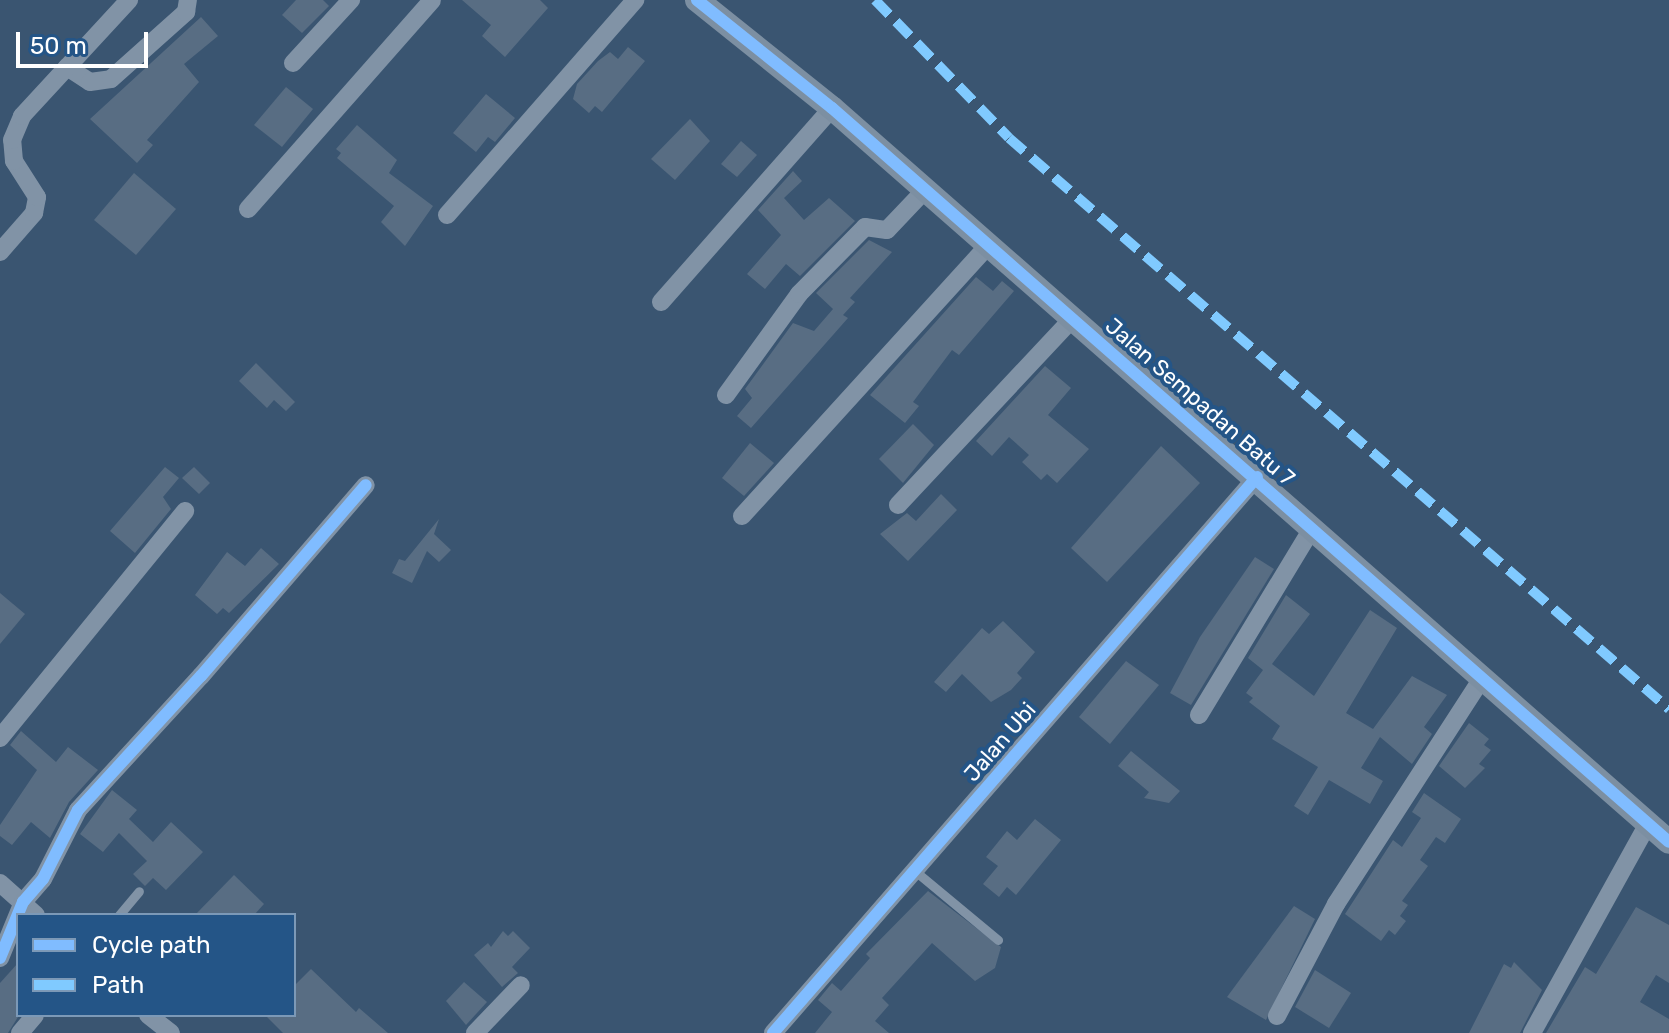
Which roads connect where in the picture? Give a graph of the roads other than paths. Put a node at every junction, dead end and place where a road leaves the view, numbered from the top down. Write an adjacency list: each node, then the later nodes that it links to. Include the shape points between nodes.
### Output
1 (129, 0): 8 (street)
2 (188, 0): 8 (street, via 186,12 111,79 90,82)
3 (351, 0): 7 (street)
4 (432, 0): 11 (street)
5 (635, 0): 12 (street)
6 (697, 0): 9 (street, Jalan Sempadan Batu 7)
7 (293, 63)
8 (67, 67): 14 (street, via 22,116 12,140 14,161 37,197 34,213)
9 (832, 108): 10 (street, Jalan Sempadan Batu 7); 15 (street)
10 (925, 190): 13 (street, Jalan Sempadan Batu 7); 17 (street, via 887,230 865,227 810,283)
11 (248, 209)
12 (447, 215)
13 (989, 245): 16 (street, Jalan Sempadan Batu 7); 22 (street)
14 (0, 252)
15 (661, 302)
16 (1073, 318): 18 (street, Jalan Sempadan Batu 7); 20 (street)
17 (726, 395)
18 (1257, 477): 23 (street, Jalan Sempadan Batu 7); 29 (street, Jalan Ubi)
19 (366, 485): 32 (street, via 78,810)
20 (898, 505)
21 (185, 511): 26 (street)
22 (742, 516)
23 (1313, 527): 24 (street, Jalan Sempadan Batu 7); 25 (street)
24 (1482, 678): 27 (street, Jalan Sempadan Batu 7); 38 (street, via 1336,904)
25 (1199, 715)
26 (0, 738)
27 (1648, 824): 28 (street, Jalan Sempadan Batu 7); 45 (street)
28 (1669, 842)
29 (915, 871): 35 (lane); 44 (street, Jalan Ubi)
30 (0, 883): 32 (street)
31 (139, 891): 33 (lane)
32 (30, 909)
33 (121, 913)
34 (16, 932): 36 (street)
35 (998, 940)
36 (0, 958)
37 (521, 985): 43 (street)
38 (1277, 1016)
39 (33, 1017): 41 (street)
40 (151, 1017): 42 (street)
41 (20, 1033)
42 (171, 1033)
43 (475, 1033)
44 (773, 1033)
45 (1532, 1033)

